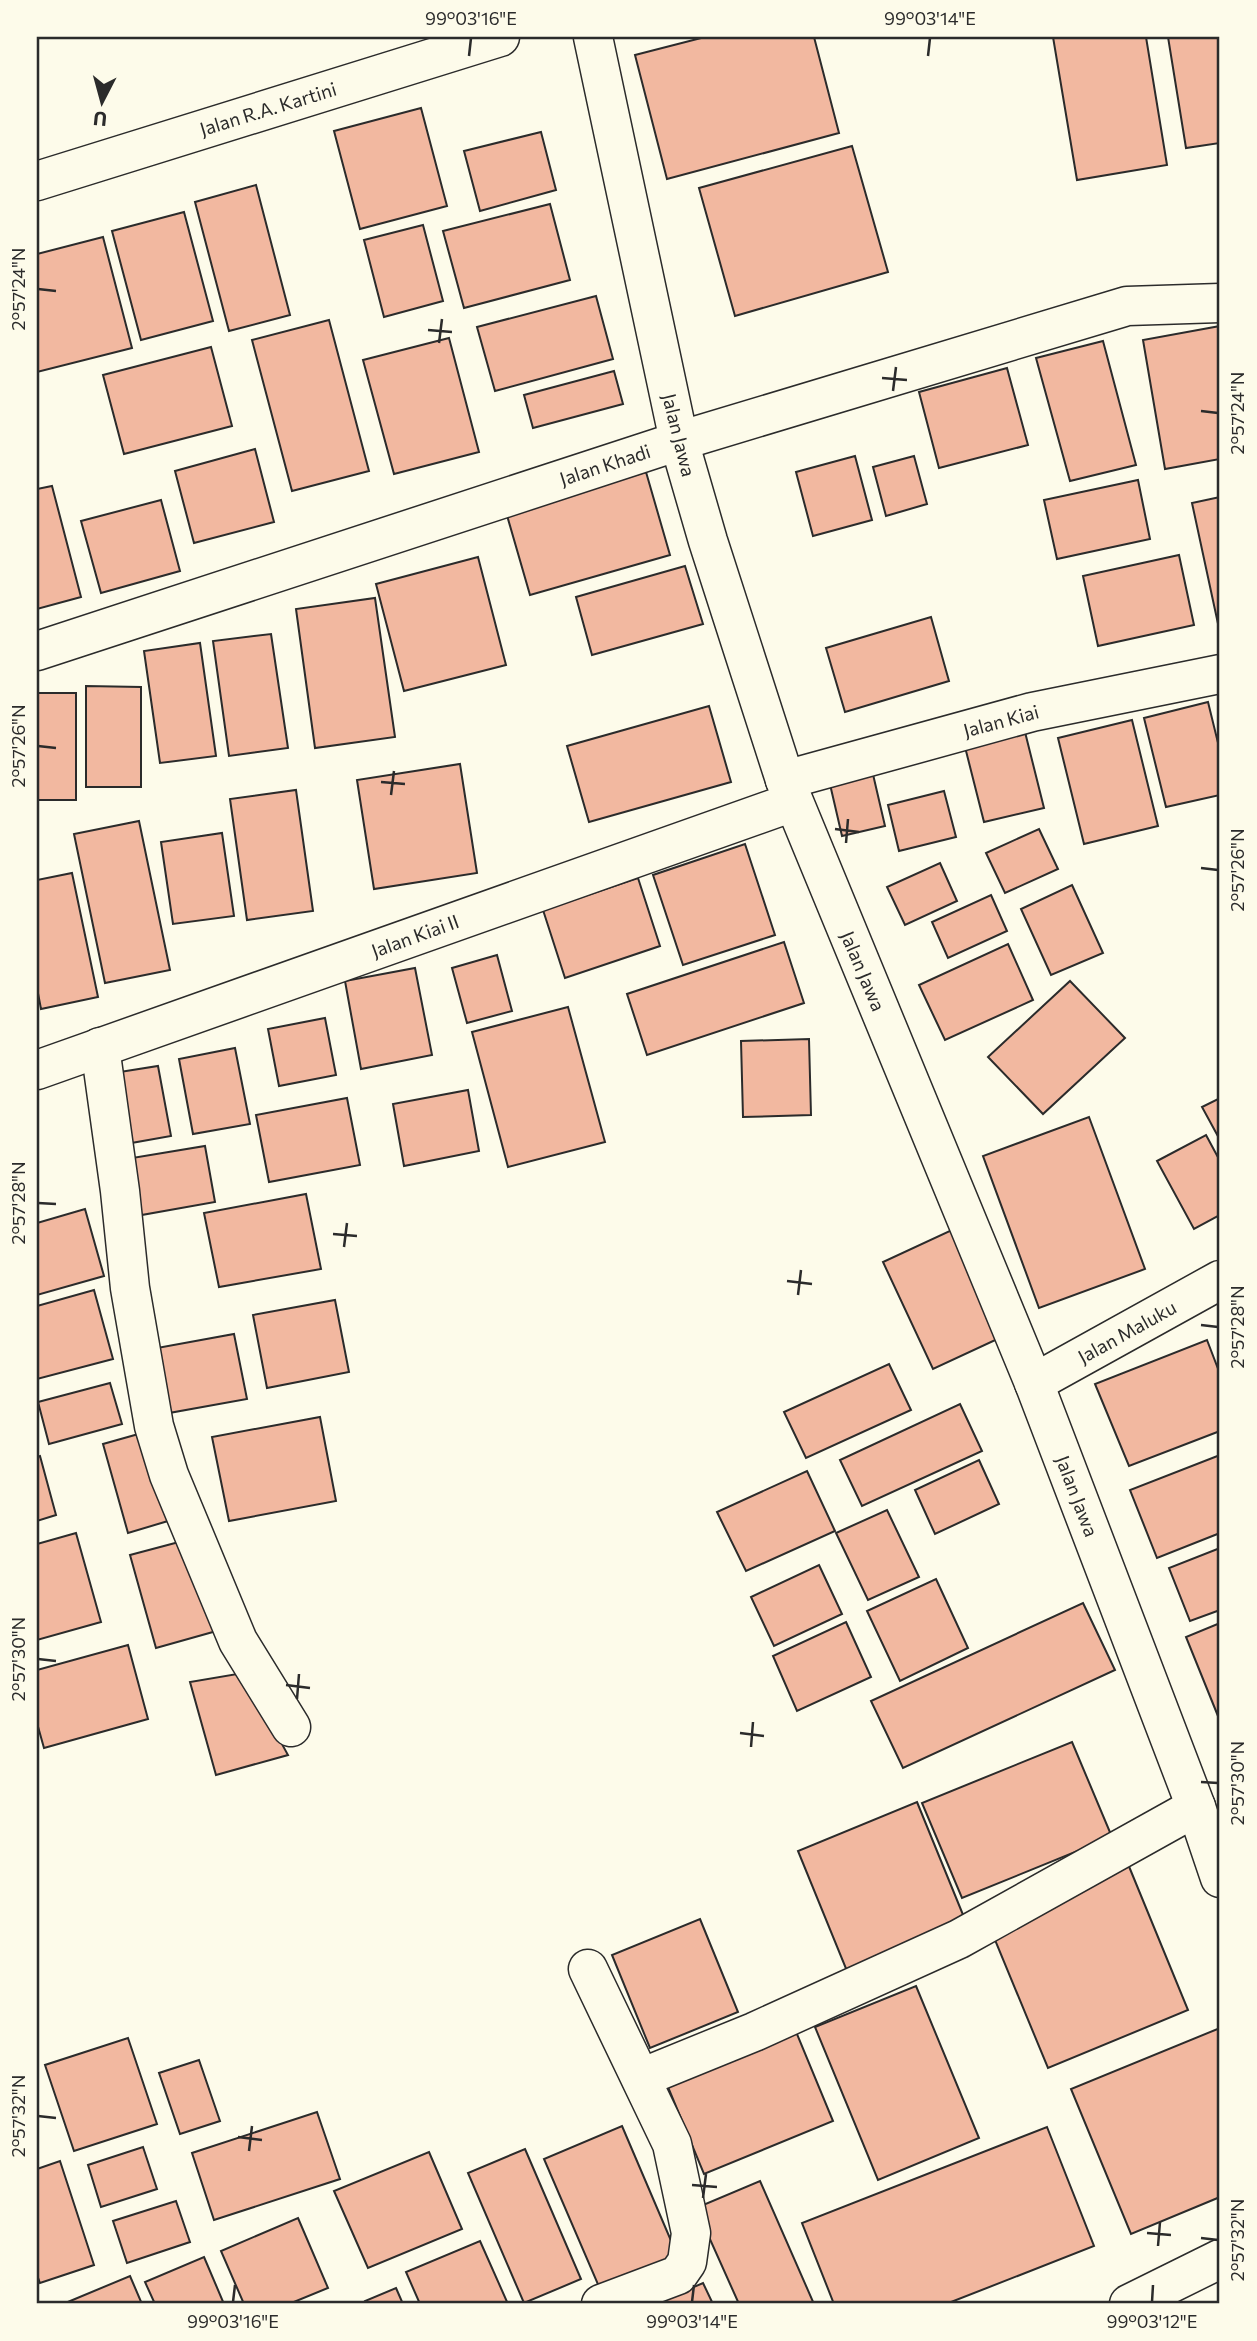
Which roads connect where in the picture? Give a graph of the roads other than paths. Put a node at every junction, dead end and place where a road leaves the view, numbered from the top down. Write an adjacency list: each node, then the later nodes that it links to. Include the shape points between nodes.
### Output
1 (500, 37): 3 (street, Jalan R.A. Kartini)
2 (593, 37): 5 (street, Jalan Jawa)
3 (37, 181)
4 (1220, 303): 5 (street, Jalan Khadi, via 1127,306)
5 (679, 441): 6 (street, Jalan Khadi); 8 (street, Jalan Jawa)
6 (37, 651)
7 (1220, 674): 8 (street, Jalan Kiai, via 1032,712)
8 (789, 791): 9 (street, Jalan Kiai II); 12 (street, Jalan Jawa)
9 (100, 1047): 10 (street, Jalan Kiai II); 13 (street, via 130,1288 154,1426 169,1475 238,1642)
10 (37, 1070)
11 (1220, 1280): 12 (street, Jalan Maluku)
12 (1034, 1383): 14 (street, Jalan Jawa)
13 (291, 1727)
14 (1196, 1807): 15 (street, Jalan Jawa); 17 (street, via 959,1939)
15 (1220, 1878)
16 (589, 1969): 17 (street)
17 (641, 2078): 19 (street, via 673,2144 691,2248 678,2275)
18 (1220, 2259): 20 (street)
19 (601, 2304)
20 (1129, 2304)

